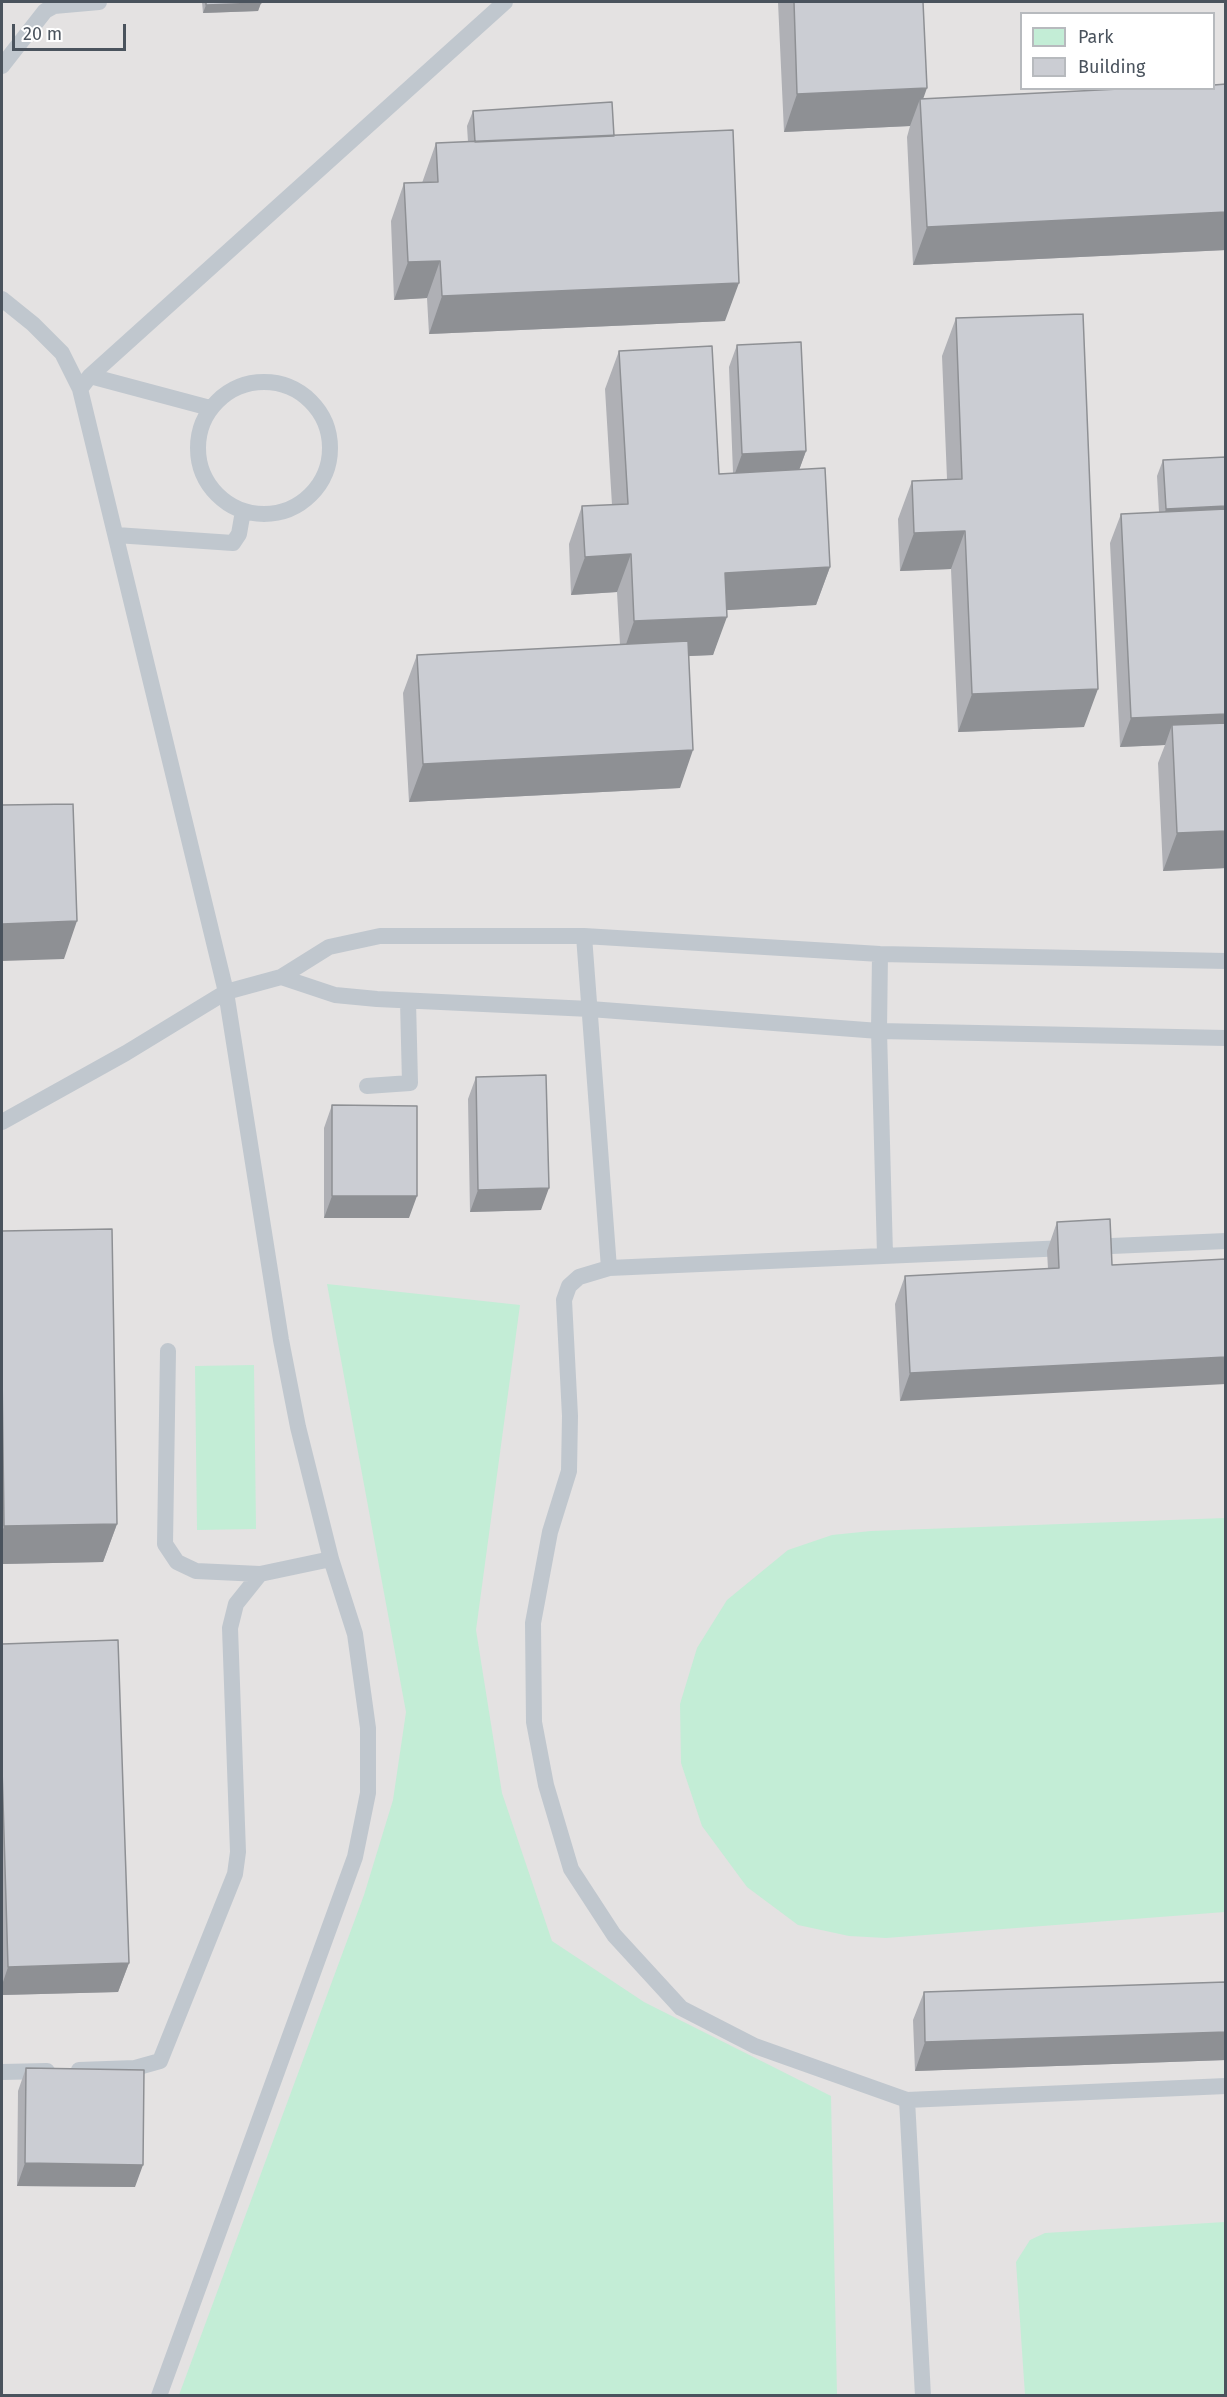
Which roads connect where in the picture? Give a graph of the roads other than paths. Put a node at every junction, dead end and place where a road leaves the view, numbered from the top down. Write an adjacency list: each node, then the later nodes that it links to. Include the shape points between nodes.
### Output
1 (99, 2): 3 (lane, via 54,6 45,11)
2 (505, 2): 5 (lane)
3 (2, 66)
4 (2, 299): 5 (lane, via 62,353)
5 (85, 383): 6 (lane); 8 (lane)
6 (210, 408): 7 (lane, via 199,437 201,468 217,495); 7 (lane, via 232,389 269,382 288,386 313,402 327,427 330,456 320,484 300,504 272,514)
7 (243, 511): 8 (lane, via 239,534 233,543)
8 (116, 535): 13 (lane)
9 (584, 936): 10 (lane); 12 (lane, via 380,936 329,946); 15 (lane)
10 (880, 954): 11 (lane); 16 (lane)
11 (1226, 961)
12 (281, 977): 13 (lane); 14 (lane, via 335,995)
13 (226, 992): 19 (lane); 24 (lane, via 280,1340)
14 (408, 1001): 15 (lane); 18 (lane, via 410,1083)
15 (590, 1010): 16 (lane); 22 (lane)
16 (879, 1031): 17 (lane); 21 (lane)
17 (1226, 1038)
18 (367, 1086)
19 (2, 1122)
20 (1226, 1241): 21 (lane)
21 (885, 1255): 22 (lane)
22 (609, 1268): 28 (lane, via 579,1277 569,1286 564,1300 569,1471 550,1532 533,1623 534,1722 546,1785 571,1869 614,1935 681,2007 755,2046)
23 (168, 1351): 25 (lane, via 165,1544 177,1562 196,1571)
24 (331, 1559): 25 (lane); 29 (lane, via 355,1634 368,1728 368,1793 356,1857)
25 (260, 1574): 26 (lane, via 236,1604 230,1628 238,1852 235,1874 160,2061 135,2068)
26 (2, 2072)
27 (1226, 2086): 28 (lane)
28 (908, 2100): 30 (lane)
29 (159, 2396)
30 (923, 2396)

